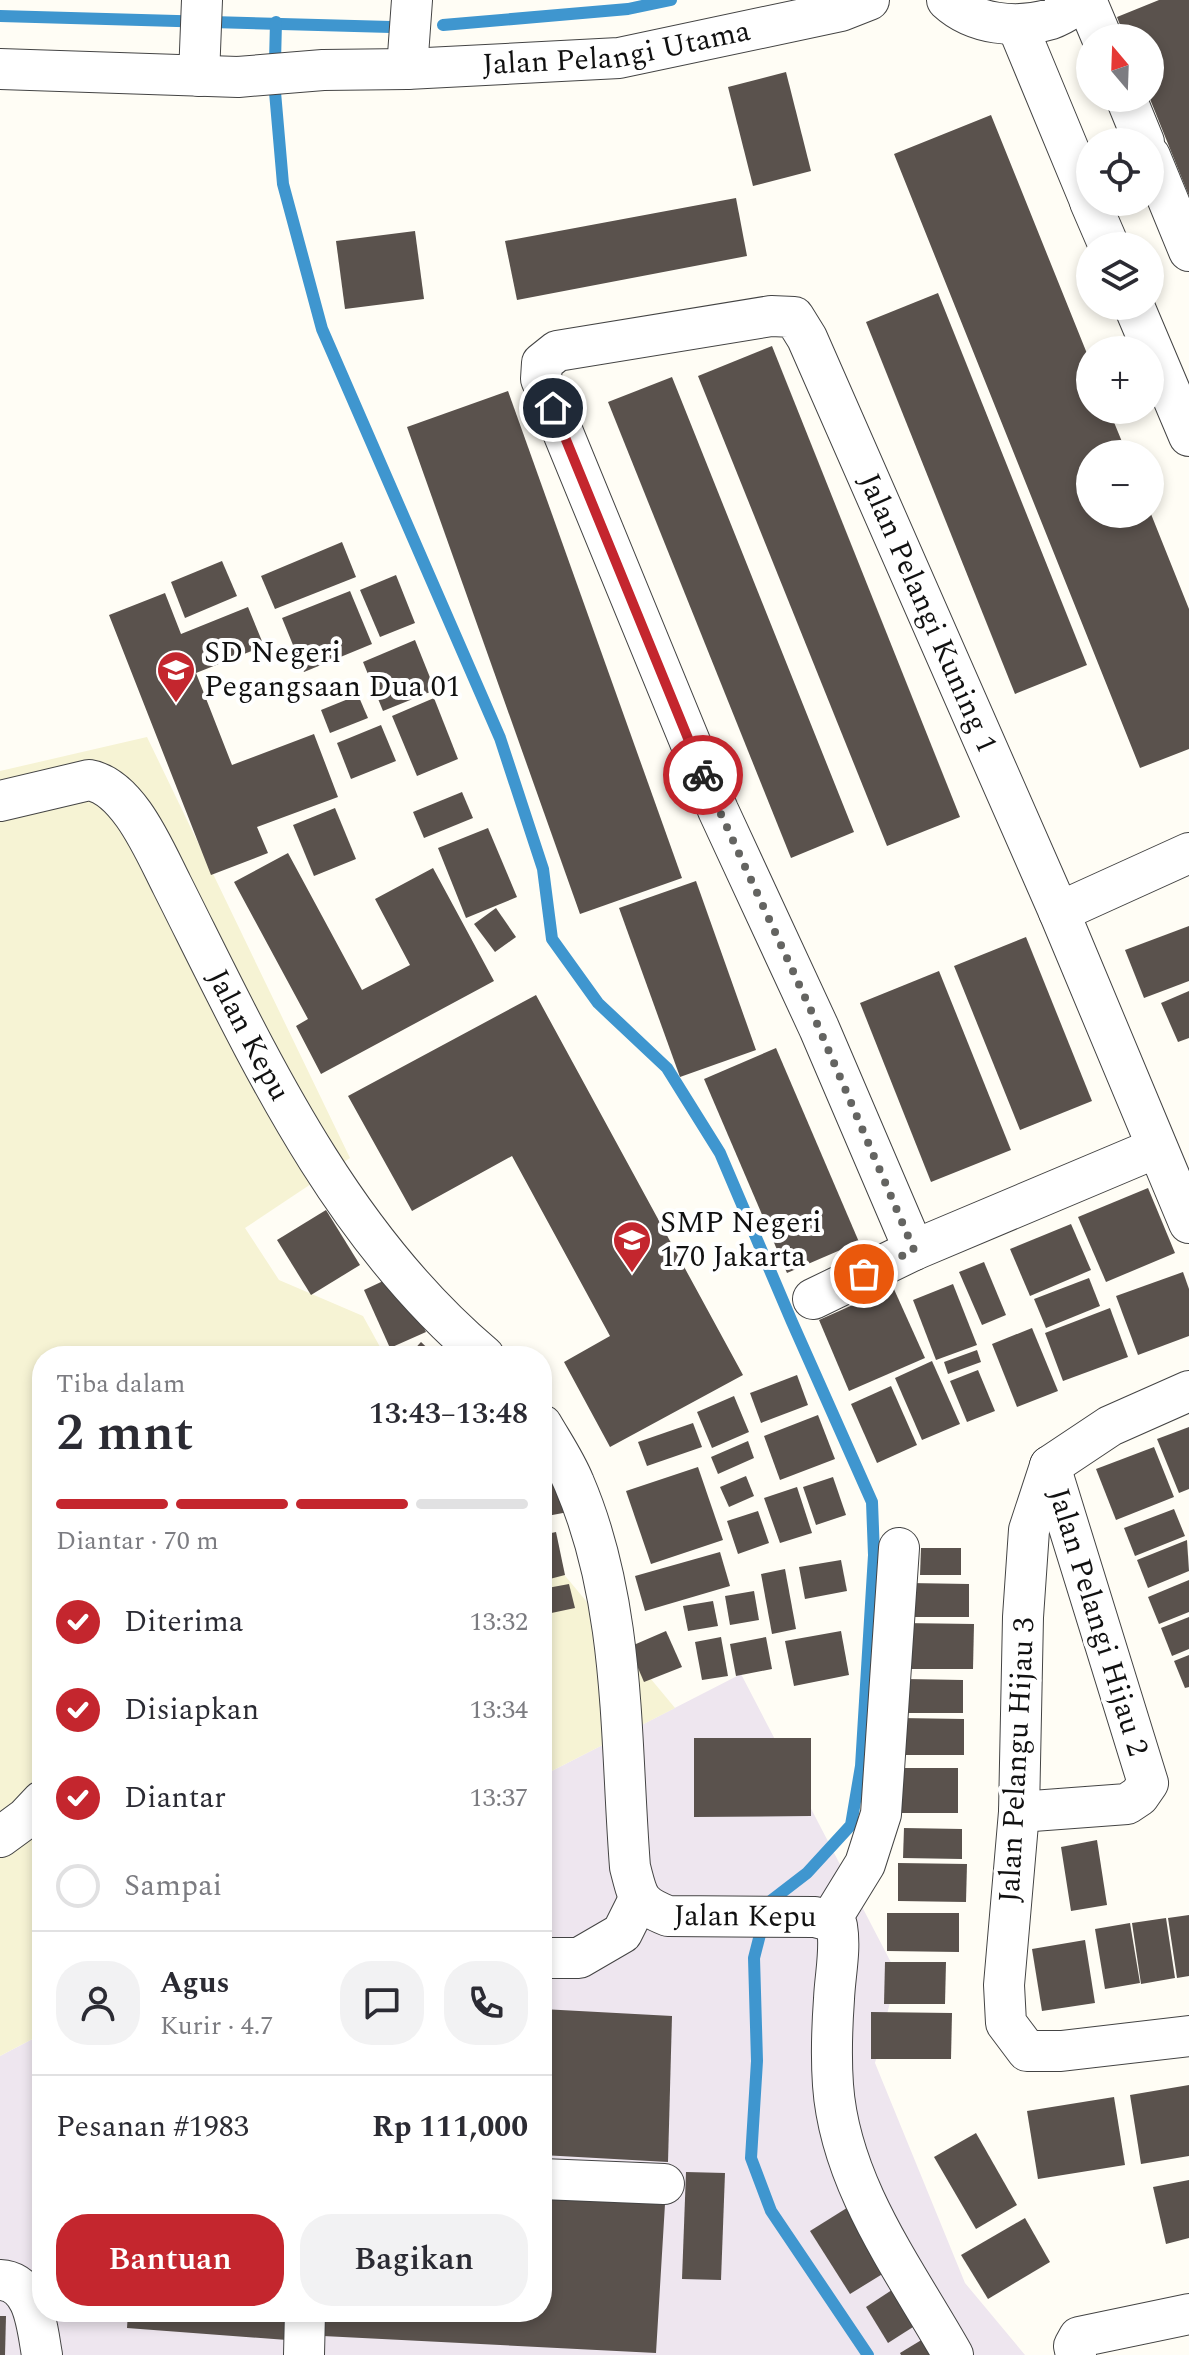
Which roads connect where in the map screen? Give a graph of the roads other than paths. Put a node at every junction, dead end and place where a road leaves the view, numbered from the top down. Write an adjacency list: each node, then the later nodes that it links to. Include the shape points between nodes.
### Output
1 (412, 0): 9 (street)
2 (869, 0): 9 (street, Jalan Pelangi Utama, via 841,11 619,58)
3 (947, 0): 7 (street, via 982,20)
4 (1086, 0): 6 (street); 7 (street, via 1054,18)
5 (202, 8): 10 (street)
6 (1096, 24)
7 (1017, 25): 11 (street)
8 (0, 69): 10 (street, Jalan Pelangi Utama)
9 (407, 69): 10 (street, Jalan Pelangi Utama, via 238,77)
10 (200, 70)
11 (1076, 168)
12 (1164, 190): 13 (street)
13 (1189, 251)
14 (1140, 320): 15 (street)
15 (1189, 436)
16 (0, 801): 23 (street, Jalan Kepu, via 89,780 103,782 123,800 149,840 268,1077 326,1173 393,1266)
17 (1189, 853): 18 (street)
18 (1059, 912): 19 (street, Jalan Pelangi Kuning 1); 21 (street, Jalan Pelangi Kuning 1, via 794,317 771,316 557,351 542,363 541,379 718,810)
19 (1156, 1148): 20 (street, Jalan Pelangi Kuning 1); 21 (street)
20 (1189, 1223)
21 (914, 1250): 22 (street)
22 (813, 1299)
23 (472, 1346)
24 (1189, 1391): 26 (street, via 1110,1426)
25 (552, 1443): 31 (street, Jalan Kepu, via 574,1483 598,1555 613,1629 630,1867)
26 (1050, 1466): 29 (street, Jalan Pelangu Hijau 3, via 1029,1530); 29 (street, Jalan Pelangi Hijau 2, via 1148,1783 1127,1804)
27 (899, 1548): 32 (street, via 881,1814 865,1864)
28 (32, 1812): 30 (street)
29 (1019, 1812): 34 (street, Jalan Pelangu Hijau 3, via 1004,1985 1006,2023 1027,2051)
30 (0, 1837)
31 (639, 1899): 32 (street, Jalan Kepu, via 668,1916); 33 (street, via 622,1933 579,1958)
32 (822, 1919): 45 (street, Jalan Kepu, via 837,1926 839,1938 833,2086 844,2147 862,2197)
33 (552, 1958)
34 (1189, 2036)
35 (552, 2179): 36 (street)
36 (664, 2184)
37 (0, 2280): 38 (street, via 25,2292)
38 (32, 2308)
39 (1189, 2314): 42 (street)
40 (36, 2322): 43 (street)
41 (305, 2322): 44 (street)
42 (1077, 2346)
43 (42, 2355)
44 (304, 2355)
45 (953, 2355)

